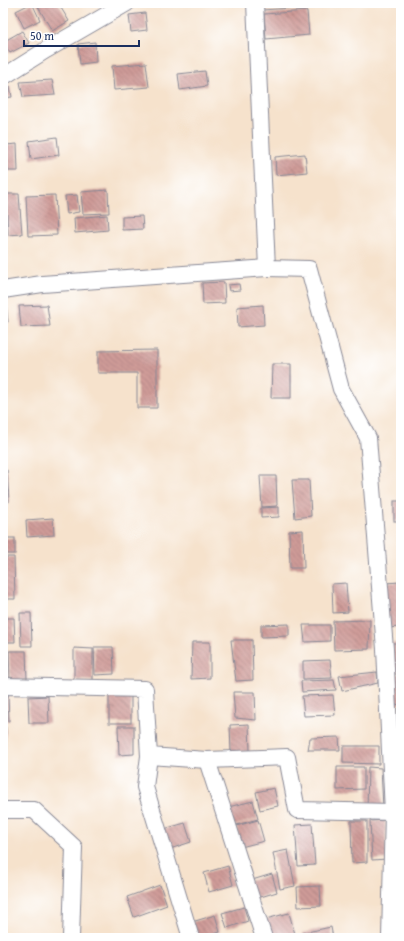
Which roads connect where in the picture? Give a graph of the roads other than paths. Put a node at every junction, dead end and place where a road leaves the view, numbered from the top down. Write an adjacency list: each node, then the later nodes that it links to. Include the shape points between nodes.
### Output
1 (127, 3): 3 (street)
2 (255, 3): 4 (street)
3 (3, 77)
4 (267, 268): 5 (street, via 42,284); 10 (street, via 309,269 341,389 368,438 385,649)
5 (3, 290)
6 (3, 686): 7 (street, via 144,689)
7 (149, 756): 8 (street); 12 (street, via 145,787)
8 (207, 760): 10 (street, via 287,757 297,810); 13 (street)
9 (3, 810): 11 (street, via 34,810 74,847)
10 (393, 812): 14 (street)
11 (71, 938)
12 (191, 938)
13 (264, 938)
14 (390, 938)

